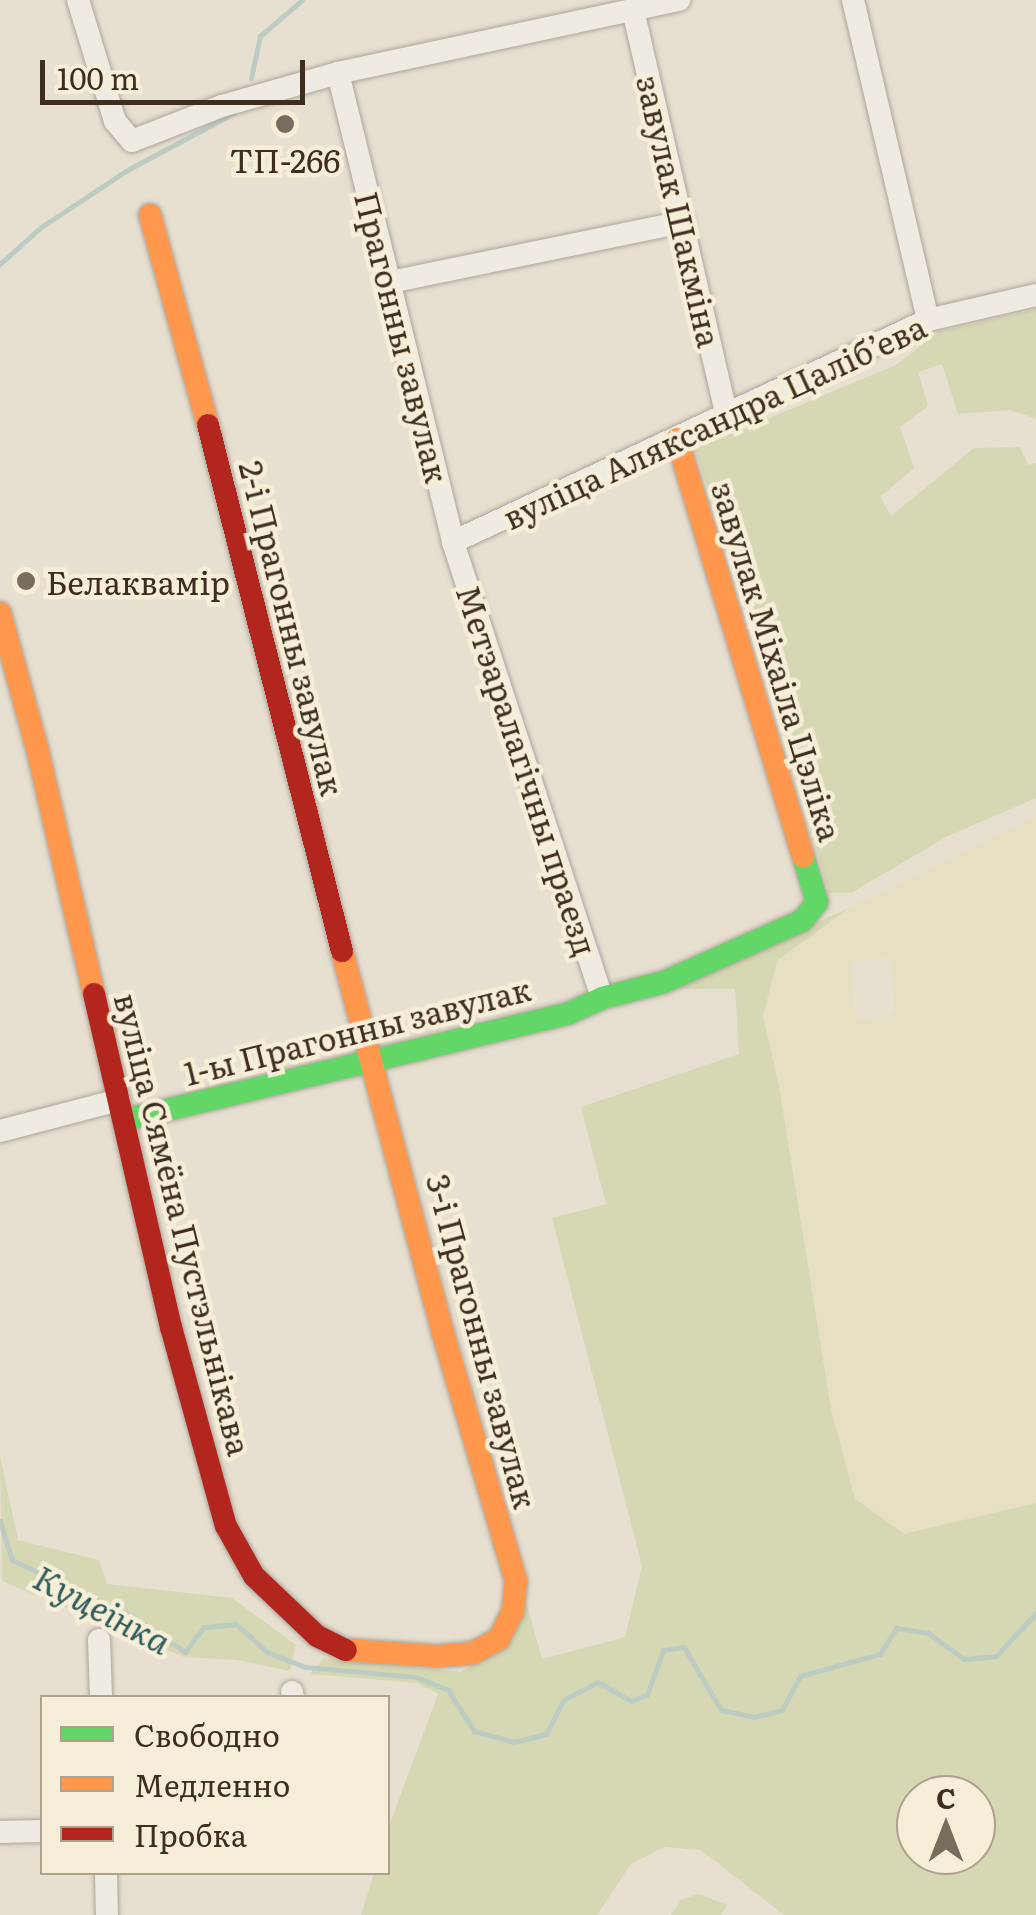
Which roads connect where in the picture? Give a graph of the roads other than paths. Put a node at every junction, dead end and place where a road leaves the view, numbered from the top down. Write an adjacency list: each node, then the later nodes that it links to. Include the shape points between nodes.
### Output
1 (78, 0): 5 (street, via 115,121 132,141 222,106)
2 (680, 0): 4 (street)
3 (853, 0): 10 (street)
4 (633, 10): 5 (street); 7 (street, завулак Шакміна)
5 (338, 73): 8 (street, Прагонны завулак)
6 (150, 215): 17 (street, 2-і Прагонны завулак)
7 (683, 222): 8 (street); 11 (street, завулак Шакміна)
8 (390, 282): 13 (street, Прагонны завулак)
9 (1036, 294): 10 (street, вуліца Аляксандра Цалібʼева)
10 (928, 320): 11 (street, вуліца Аляксандра Цалібʼева)
11 (726, 412): 12 (street, вуліца Аляксандра Цалібʼева)
12 (677, 439): 13 (street, вуліца Аляксандра Цалібʼева); 15 (street, завулак Міхаіла Цэліка)
13 (453, 542): 16 (street, Метэаралагічны праезд)
14 (0, 613): 18 (street, вуліца Сямёна Пустэльнікава)
15 (817, 902): 16 (street, 1-ы Прагонны завулак, via 803,920 740,950 664,982)
16 (602, 998): 17 (street, 1-ы Прагонны завулак, via 569,1013)
17 (373, 1058): 18 (street, 1-ы Прагонны завулак); 20 (street, 3-і Прагонны завулак, via 443,1333 516,1581 513,1611)
18 (122, 1110): 19 (street, 1-ы Прагонны завулак); 20 (street, вуліца Сямёна Пустэльнікава, via 226,1526 254,1576 341,1650 436,1656 473,1653)
19 (0, 1131)
20 (499, 1639)
21 (99, 1640): 22 (street)
22 (101, 1695)
23 (40, 1831): 24 (street)
24 (0, 1832)
25 (106, 1875): 26 (street)
26 (107, 1915)

